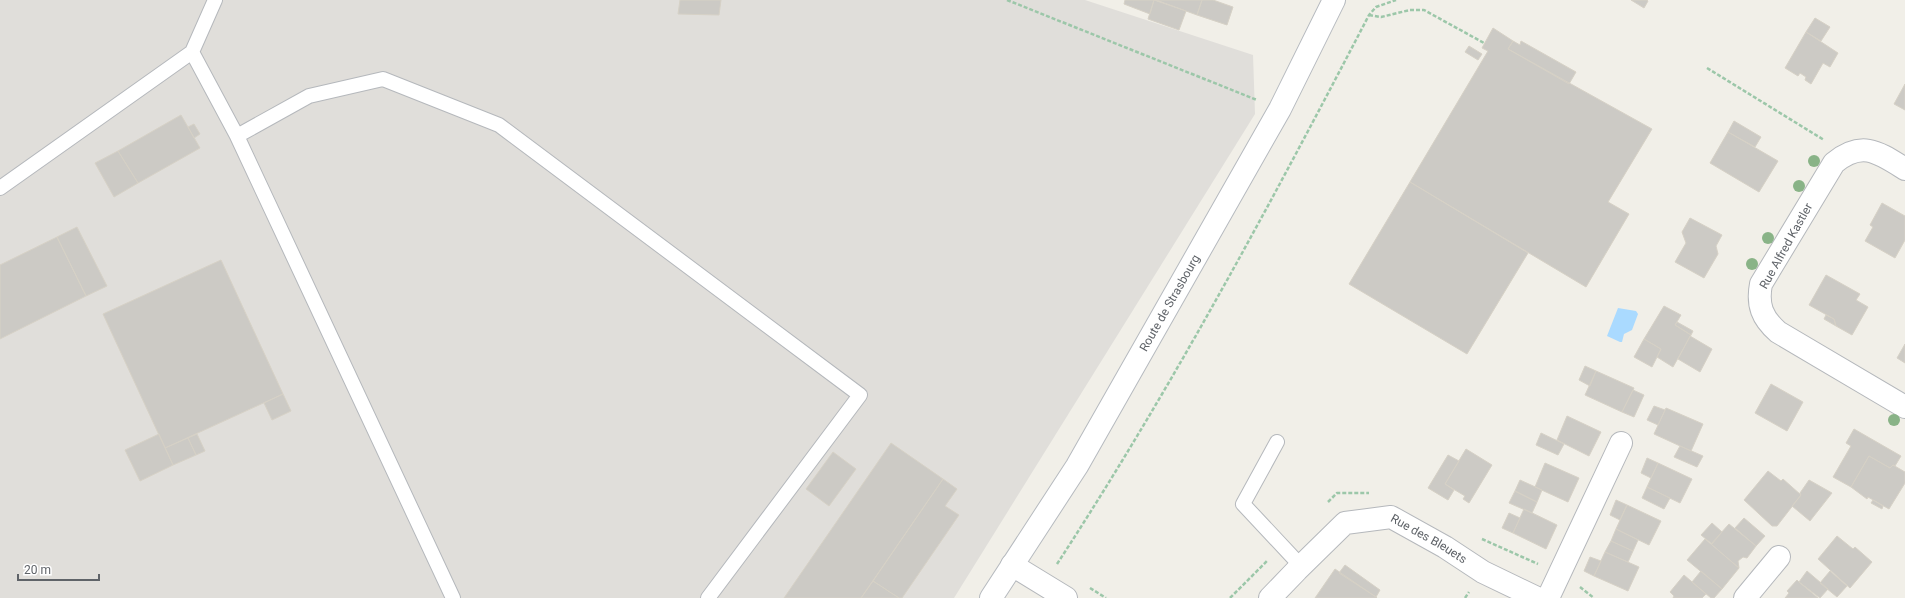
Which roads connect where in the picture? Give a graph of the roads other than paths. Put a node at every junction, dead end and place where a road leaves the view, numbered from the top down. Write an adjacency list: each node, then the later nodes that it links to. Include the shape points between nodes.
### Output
1 (215, 0): 3 (lane)
2 (1334, 0): 11 (street, Route de Strasbourg, via 1280,109 1077,466)
3 (192, 52): 4 (lane); 6 (lane)
4 (237, 136): 13 (lane); 14 (lane, via 309,96 383,79 499,124 860,395)
5 (1905, 169): 7 (street, Rue Alfred Kastler, via 1869,149 1845,154 1834,162 1761,284 1759,295 1760,306 1768,323 1778,332)
6 (0, 188)
7 (1905, 408)
8 (1277, 442): 12 (lane, via 1243,504)
9 (1621, 443): 19 (street)
10 (1779, 557): 20 (street)
11 (1012, 565): 15 (street, Route de Strasbourg); 16 (street)
12 (1301, 566): 17 (street, Rue des Bleuets); 18 (street, Rue des Bleuets, via 1345,523 1391,517 1483,572)
13 (453, 598)
14 (708, 598)
15 (991, 598)
16 (1066, 598)
17 (1270, 598)
18 (1537, 598)
19 (1548, 598)
20 (1744, 598)

